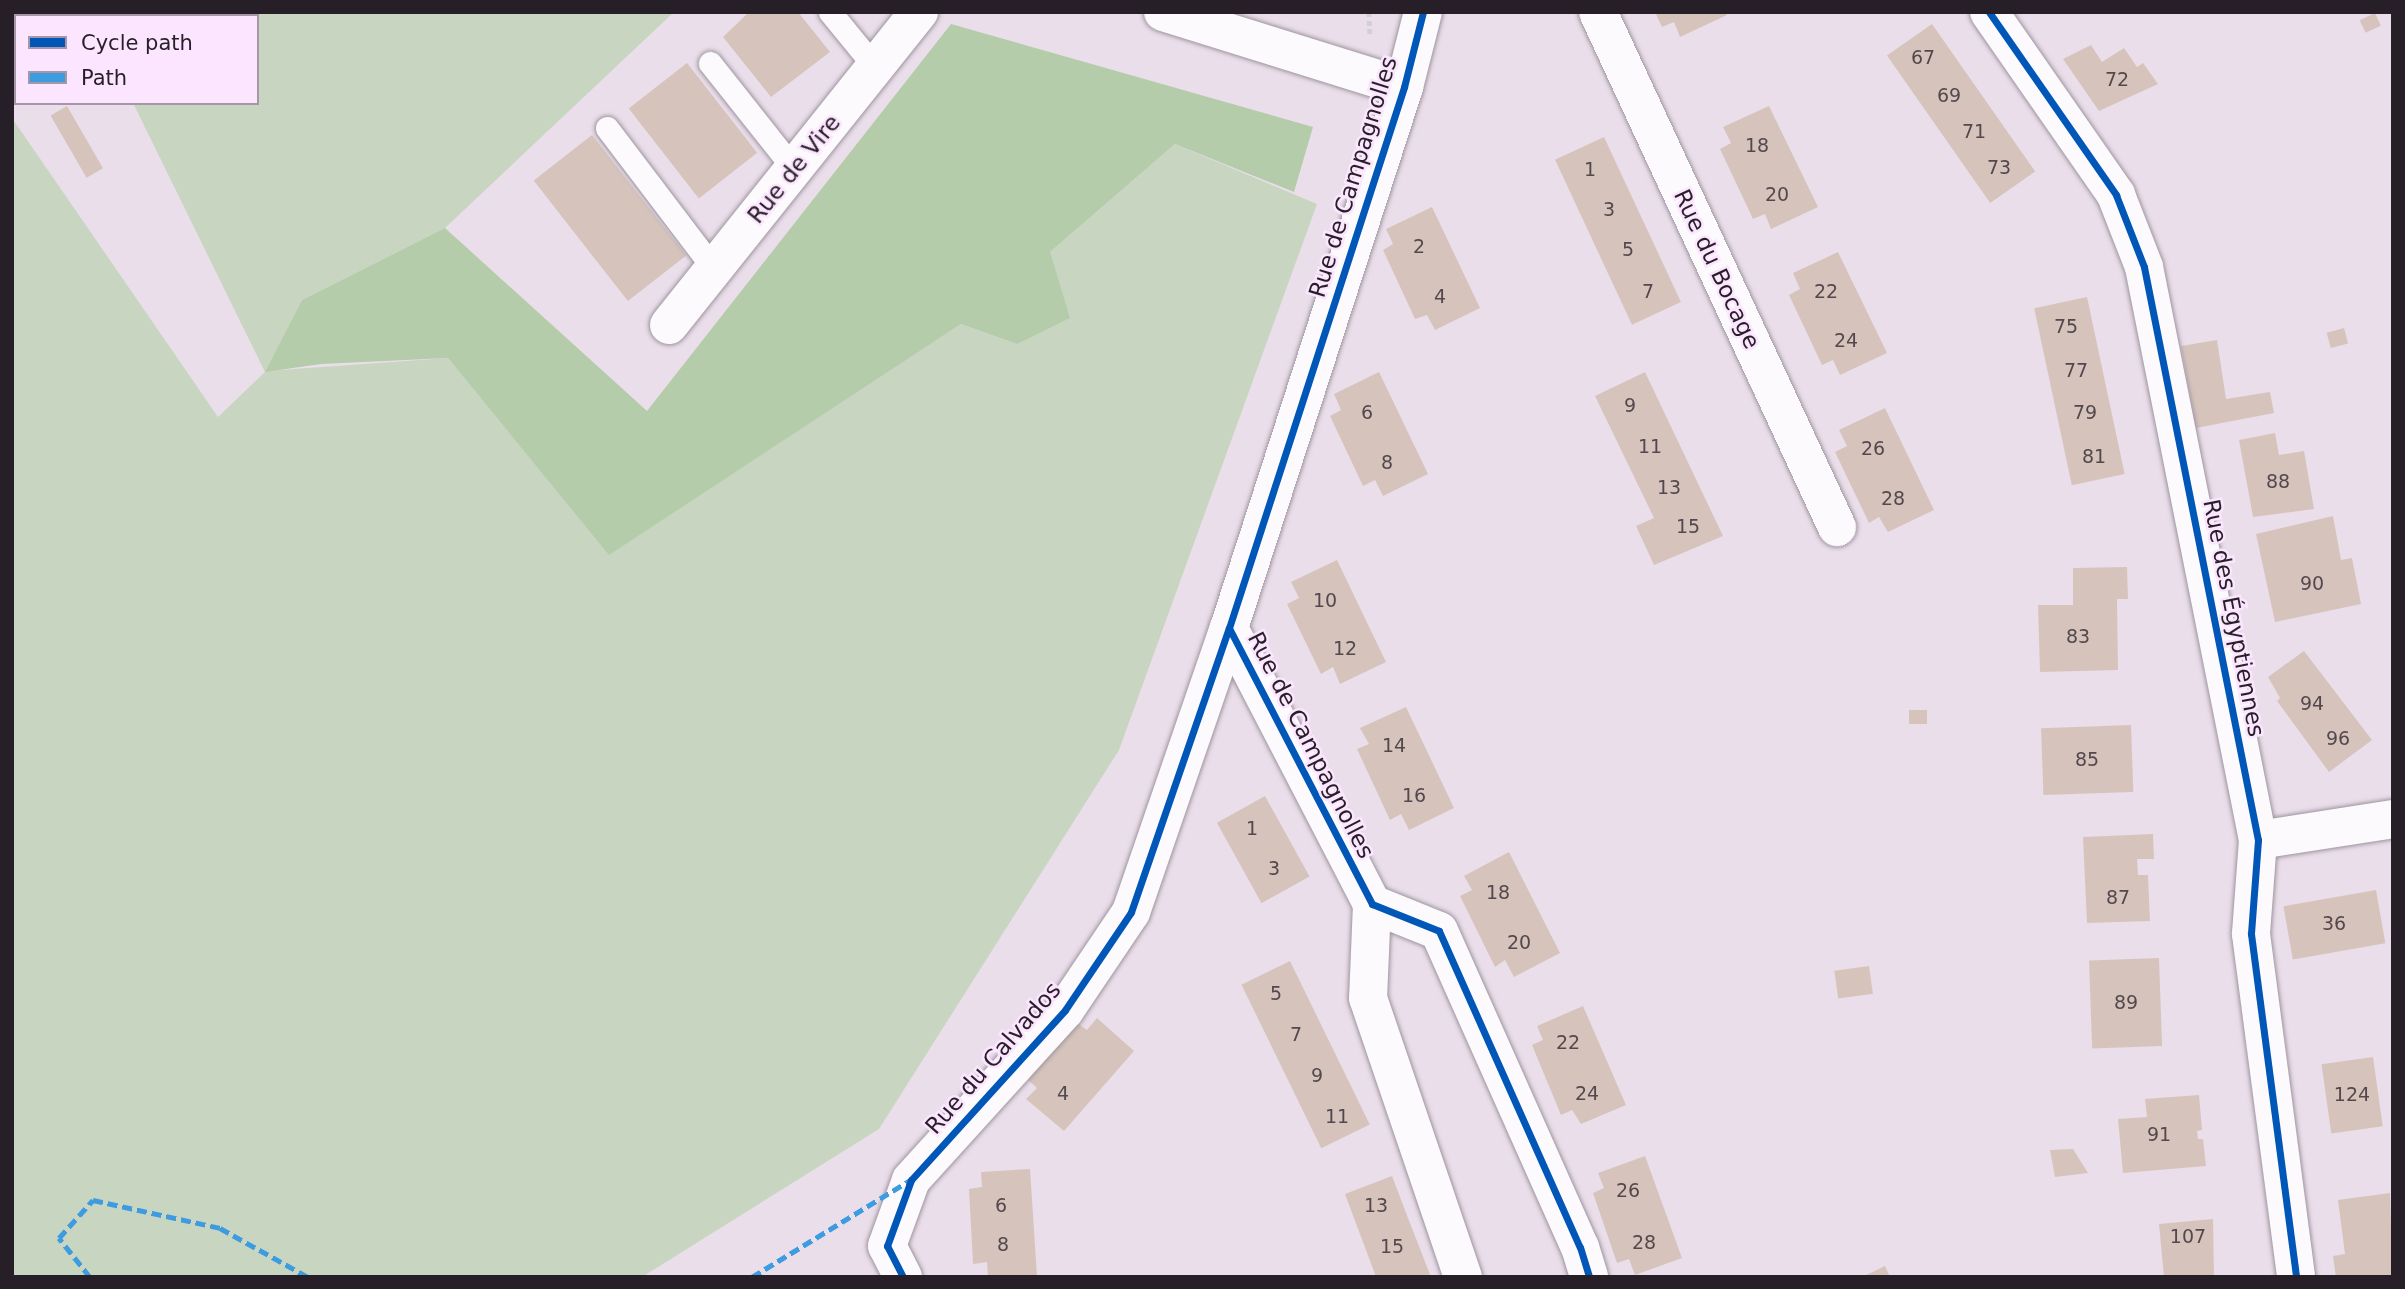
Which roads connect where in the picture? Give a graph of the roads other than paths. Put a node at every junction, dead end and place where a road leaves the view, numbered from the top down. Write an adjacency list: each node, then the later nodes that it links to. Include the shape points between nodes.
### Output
1 (830, 12): 8 (lane)
2 (919, 12): 8 (street, Rue de Vire)
3 (1163, 12): 9 (street)
4 (1423, 12): 9 (street, Rue de Campagnolles)
5 (1598, 12): 14 (street, Rue du Bocage)
6 (1989, 12): 17 (street, Rue des Égyptiennes, via 2116,195 2144,267)
7 (710, 63): 11 (lane)
8 (875, 67): 11 (street, Rue de Vire)
9 (1404, 87): 15 (street, Rue de Campagnolles)
10 (607, 128): 12 (lane)
11 (794, 169): 12 (street, Rue de Vire)
12 (714, 269): 13 (street, Rue de Vire)
13 (669, 325)
14 (1837, 527)
15 (1229, 628): 18 (street, Rue de Campagnolles); 19 (street, Rue du Calvados, via 1131,912 1065,1010 911,1180 887,1246)
16 (2393, 819): 17 (street)
17 (2258, 840): 22 (street, Rue des Égyptiennes, via 2251,934)
18 (1372, 904): 20 (street, Rue de Campagnolles, via 1368,998); 21 (street, via 1439,931 1580,1247)
19 (903, 1277)
20 (1463, 1277)
21 (1589, 1277)
22 (2296, 1277)

